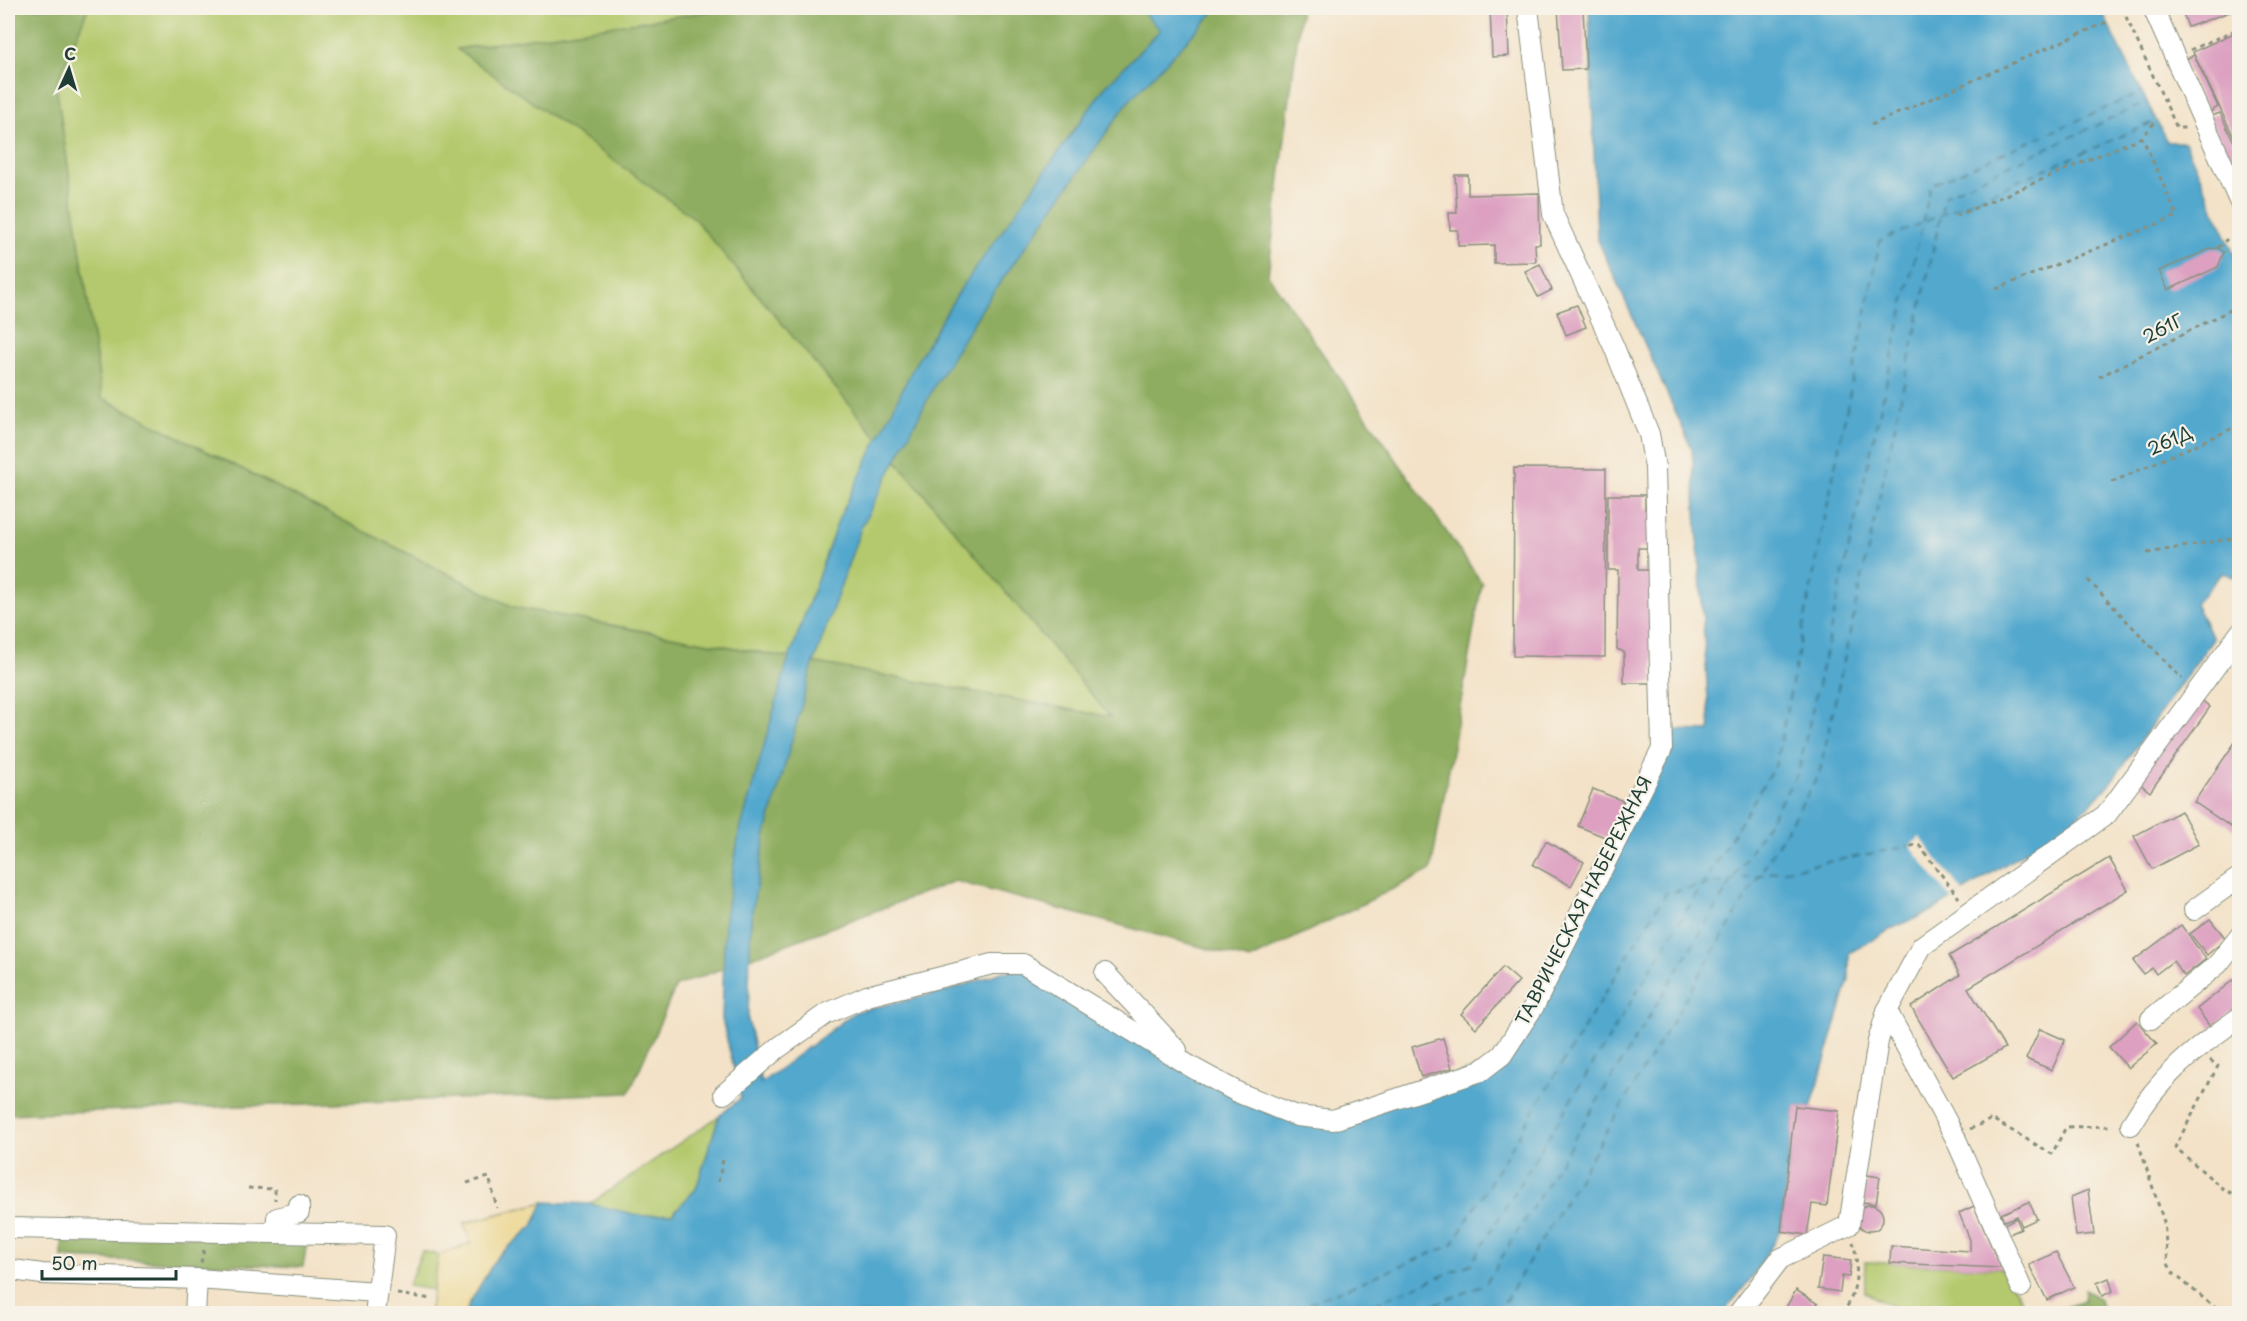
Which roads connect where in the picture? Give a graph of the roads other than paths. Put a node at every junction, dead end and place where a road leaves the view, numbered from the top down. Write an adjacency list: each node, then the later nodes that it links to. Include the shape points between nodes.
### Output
1 (1528, 8): 13 (street, ТАВРИЧЕСКАЯ НАБЕРЕЖНАЯ, via 1553,214 1645,423 1655,467 1662,749 1534,1006 1502,1055 1481,1071 1333,1120 1297,1116 1239,1093)
2 (2153, 8): 3 (street, via 2206,127)
3 (2236, 183): 4 (street)
4 (2240, 203)
5 (2240, 633): 10 (street, via 2107,814 1922,946)
6 (2240, 877): 7 (street)
7 (2194, 910)
8 (2240, 936): 12 (street, via 2218,964)
9 (1105, 973): 13 (street)
10 (1887, 1011): 21 (street, via 1955,1137); 25 (street, via 1872,1071 1849,1225 1780,1259)
11 (2240, 1017): 15 (street, via 2193,1050 2148,1096)
12 (2151, 1019)
13 (1193, 1068): 14 (street, ТАВРИЧЕСКАЯ НАБЕРЕЖНАЯ, via 1023,964 992,964 867,996 826,1014)
14 (724, 1094)
15 (2131, 1125)
16 (299, 1205): 18 (street, via 299,1212 277,1218)
17 (8, 1228): 18 (street)
18 (275, 1233): 22 (street, via 385,1235)
19 (13, 1270): 20 (street)
20 (197, 1279): 22 (street); 23 (street)
21 (2021, 1287)
22 (377, 1292): 24 (street)
23 (195, 1314)
24 (375, 1314)
25 (1738, 1314)

